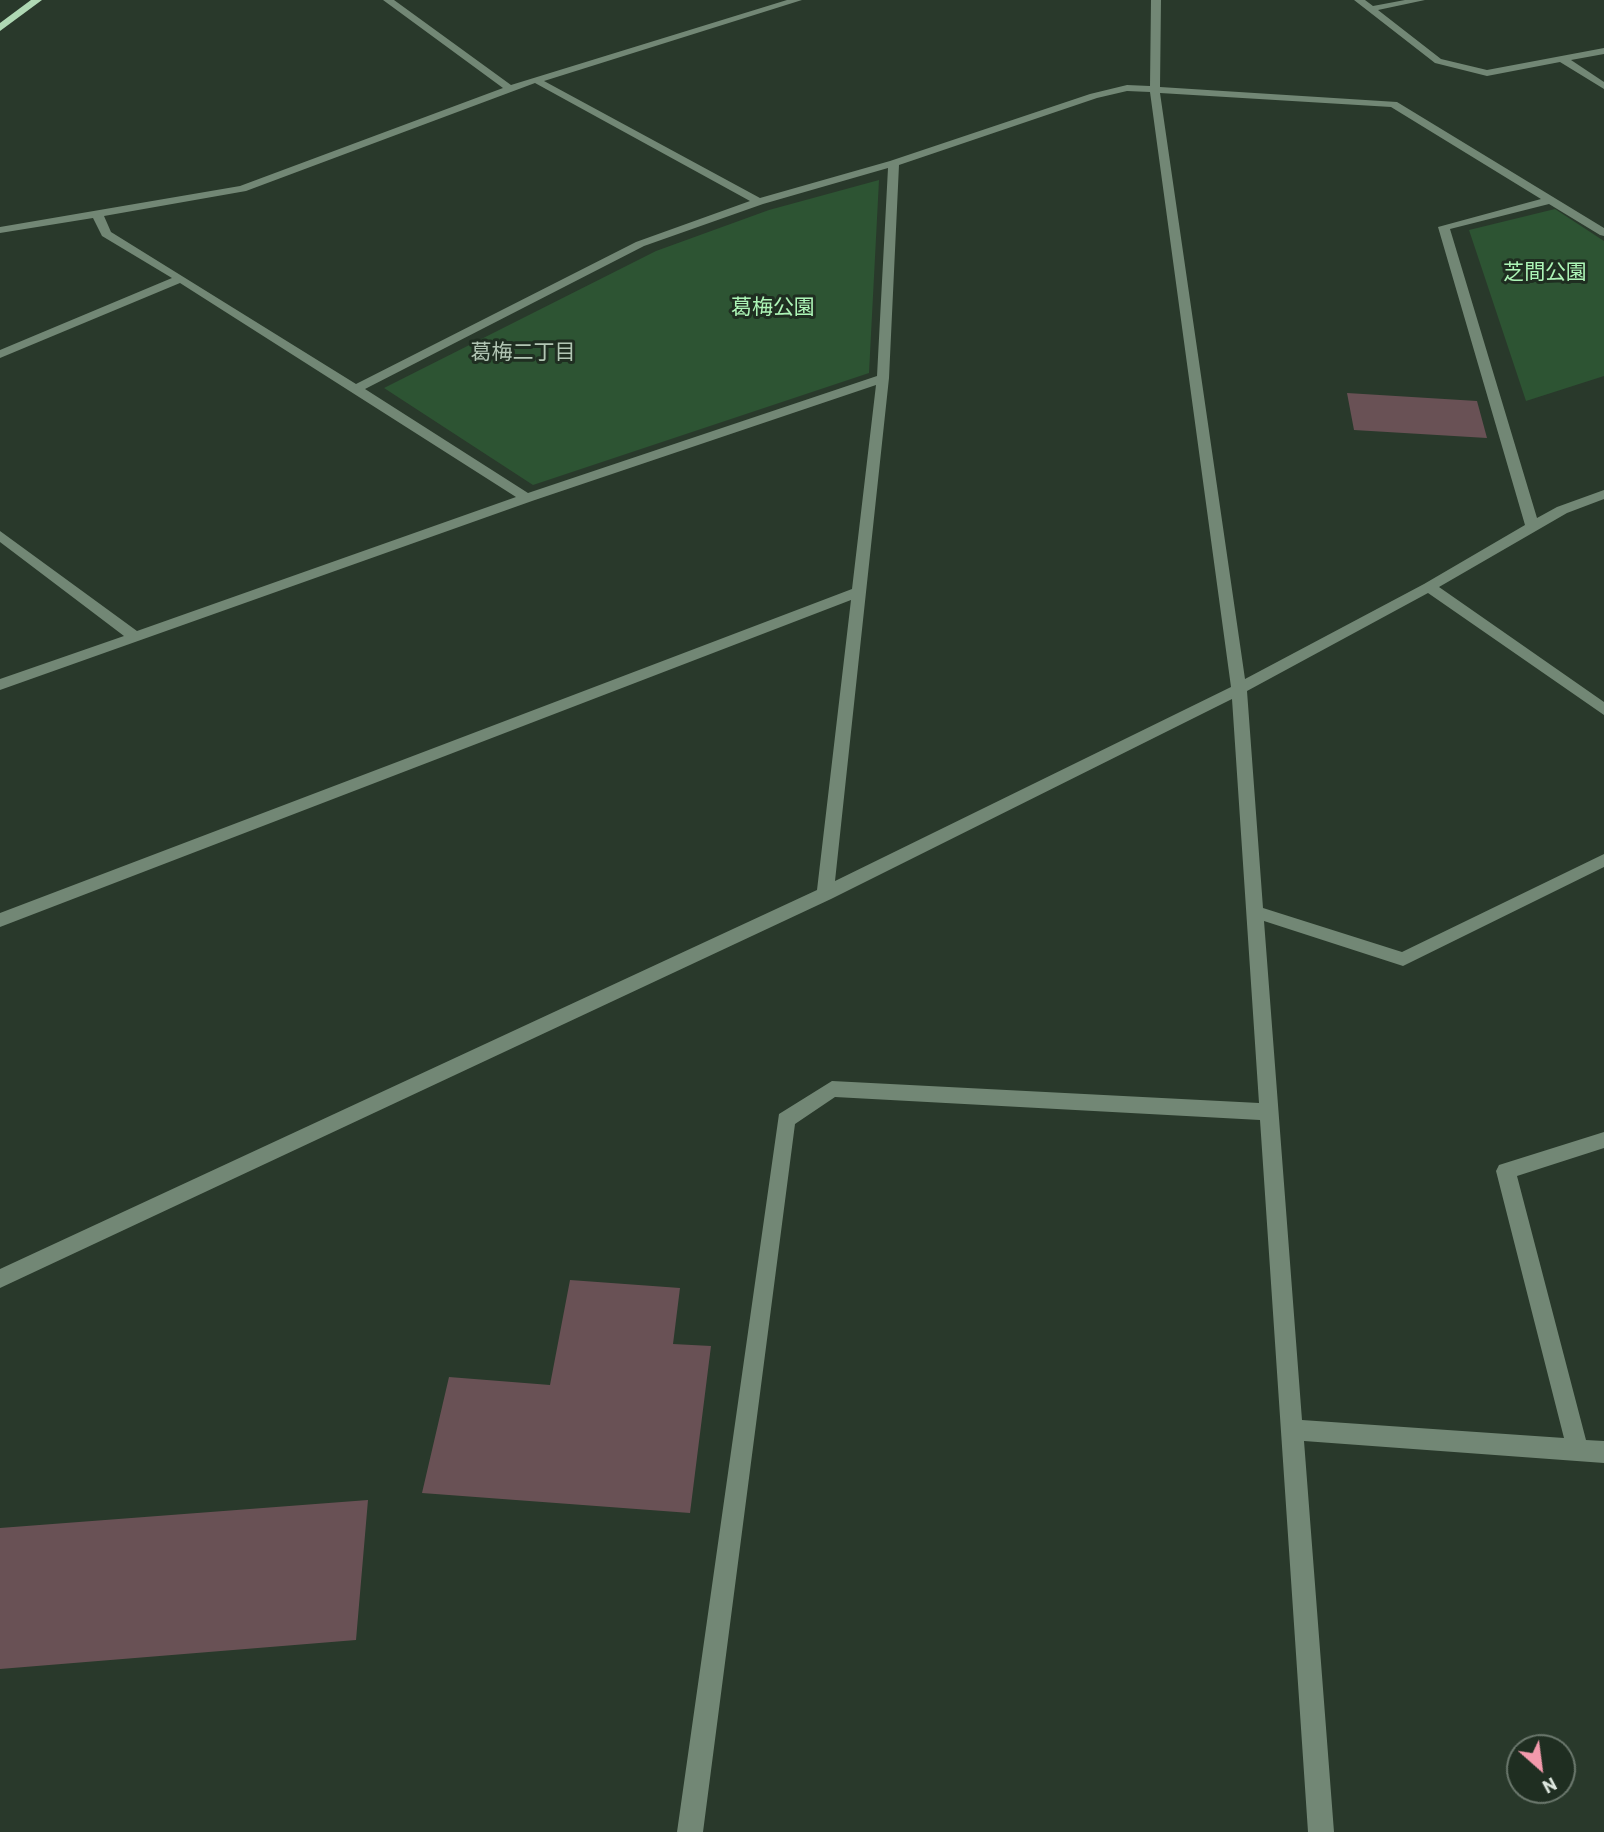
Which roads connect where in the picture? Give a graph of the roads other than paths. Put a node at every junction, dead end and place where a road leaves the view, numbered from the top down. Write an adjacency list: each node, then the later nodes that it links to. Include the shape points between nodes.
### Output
1 (37, 0): 8 (main road)
2 (388, 0): 13 (street)
3 (797, 0): 11 (street)
4 (1156, 0): 14 (street)
5 (1359, 0): 7 (street)
6 (1420, 0): 7 (street)
7 (1371, 9): 10 (street, via 1438,61 1487,73)
8 (0, 27)
9 (1604, 51): 10 (street)
10 (1562, 59): 12 (street)
11 (537, 80): 13 (street); 17 (street)
12 (1604, 86)
13 (510, 89): 18 (street, via 260,184)
14 (1155, 92): 15 (street, via 1127,89 1094,96); 16 (street, via 1393,104); 35 (street)
15 (894, 163): 17 (street); 25 (street)
16 (1552, 200): 20 (street); 29 (street, via 1444,227)
17 (758, 202): 26 (street, via 640,244)
18 (98, 215): 19 (street); 21 (street, via 106,234)
19 (0, 230)
20 (1604, 233)
21 (181, 278): 23 (street); 26 (street)
22 (0, 339): 23 (street)
23 (14, 348): 24 (street)
24 (0, 354)
25 (883, 378): 28 (street); 32 (street)
26 (355, 389): 28 (street)
27 (1604, 494): 29 (street)
28 (527, 498): 33 (street)
29 (1533, 527): 31 (street)
30 (0, 535): 33 (street)
31 (1429, 587): 35 (street); 36 (street)
32 (861, 591): 38 (street); 40 (street)
33 (134, 636): 34 (street)
34 (0, 685)
35 (1239, 689): 38 (street); 39 (street)
36 (1604, 710)
37 (1604, 860): 39 (street, via 1403,959)
38 (825, 894): 43 (street)
39 (1255, 912): 41 (street)
40 (0, 920)
41 (1270, 1112): 44 (street); 47 (street, via 832,1088 786,1120)
42 (1604, 1140): 45 (street, via 1506,1171)
43 (0, 1279)
44 (1293, 1430): 45 (street); 48 (street)
45 (1577, 1450): 46 (street)
46 (1604, 1452)
47 (690, 1832)
48 (1321, 1832)

